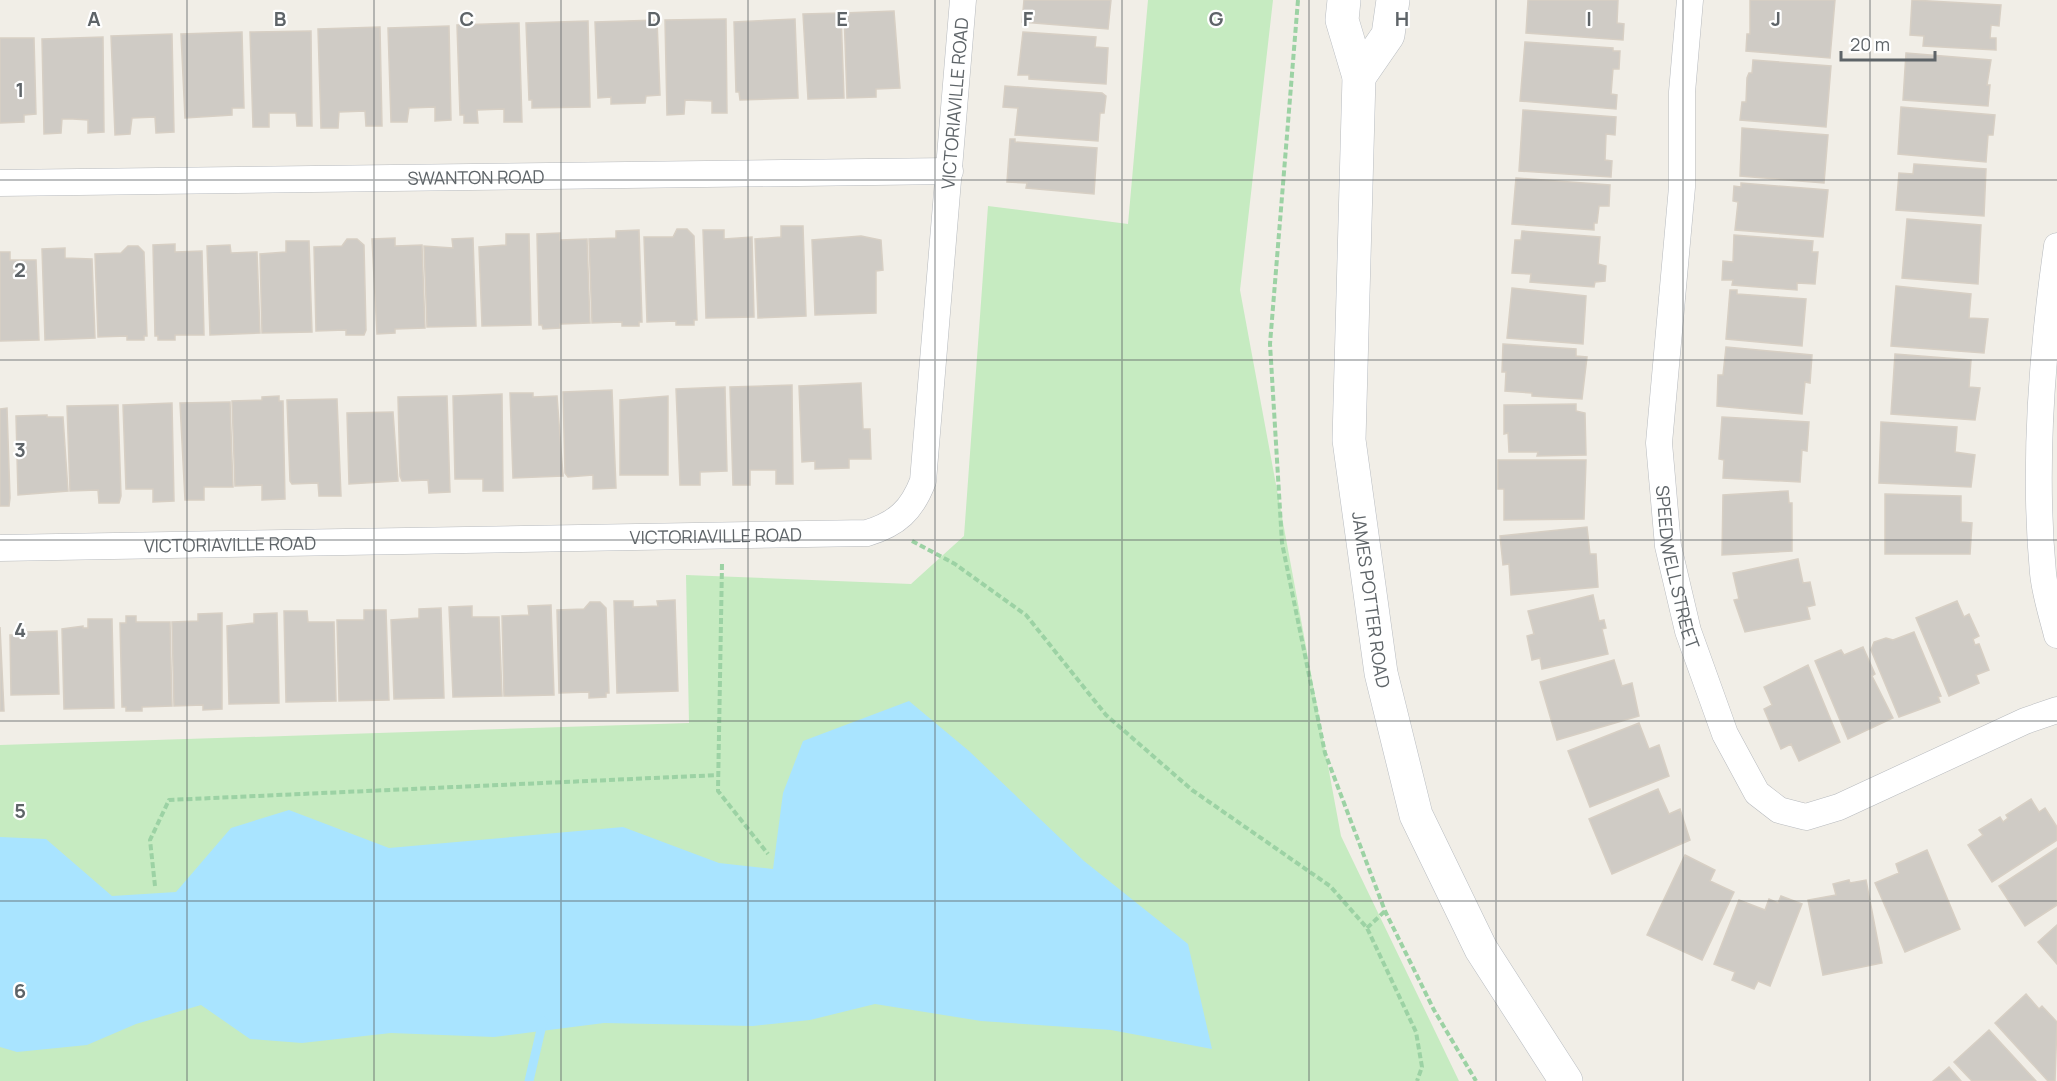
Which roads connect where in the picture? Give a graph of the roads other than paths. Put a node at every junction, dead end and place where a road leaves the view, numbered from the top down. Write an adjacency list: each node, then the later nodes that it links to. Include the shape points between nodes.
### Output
1 (963, 0): 6 (street, VICTORIAVILLE ROAD)
2 (1344, 0): 5 (main road, JAMES POTTER ROAD, via 1342,20)
3 (1393, 0): 5 (main road, via 1388,34)
4 (1690, 0): 11 (street, SPEEDWELL STREET, via 1682,92 1682,187 1659,443 1668,546 1688,631 1725,734 1757,793 1779,810 1806,817 1839,807)
5 (1359, 76): 12 (main road, JAMES POTTER ROAD, via 1350,440 1381,673 1416,815 1481,950)
6 (950, 171): 7 (street, SWANTON ROAD); 9 (street, VICTORIAVILLE ROAD, via 923,481 916,500 903,516 886,527 867,533)
7 (0, 183)
8 (2057, 246): 10 (street, via 2042,400 2040,490 2043,575)
9 (0, 548)
10 (2057, 636)
11 (2057, 710)
12 (1566, 1081)

